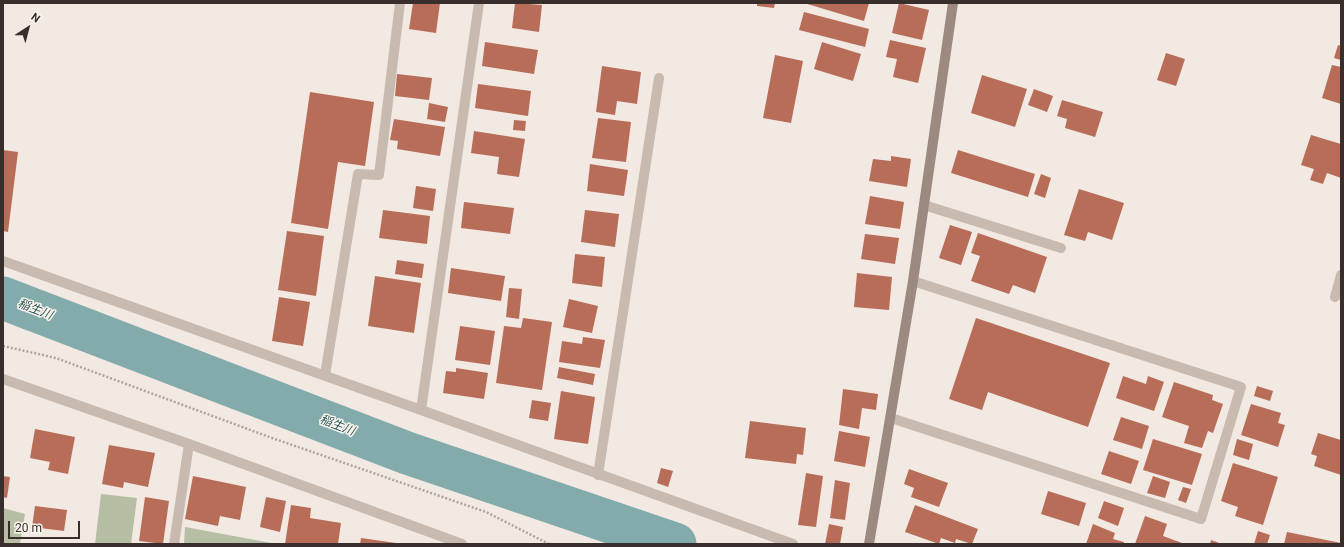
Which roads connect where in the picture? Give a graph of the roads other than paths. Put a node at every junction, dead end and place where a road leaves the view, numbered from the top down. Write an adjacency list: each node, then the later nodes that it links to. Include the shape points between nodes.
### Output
1 (400, 3): 11 (street, via 379,175 358,174)
2 (479, 3): 13 (street)
3 (953, 3): 5 (street)
4 (659, 78): 16 (street)
5 (924, 205): 6 (street); 9 (street)
6 (1061, 248)
7 (3, 261): 11 (street)
8 (1341, 275): 10 (street)
9 (913, 280): 14 (street); 14 (street, via 1241,387 1201,519)
10 (1335, 297)
11 (325, 375): 13 (street)
12 (3, 379): 15 (street)
13 (421, 410): 16 (street)
14 (891, 418): 21 (street)
15 (188, 444): 17 (street); 18 (street)
16 (598, 475): 20 (street)
17 (437, 540): 19 (street)
18 (174, 544)
19 (462, 544)
20 (793, 544)
21 (869, 544)

